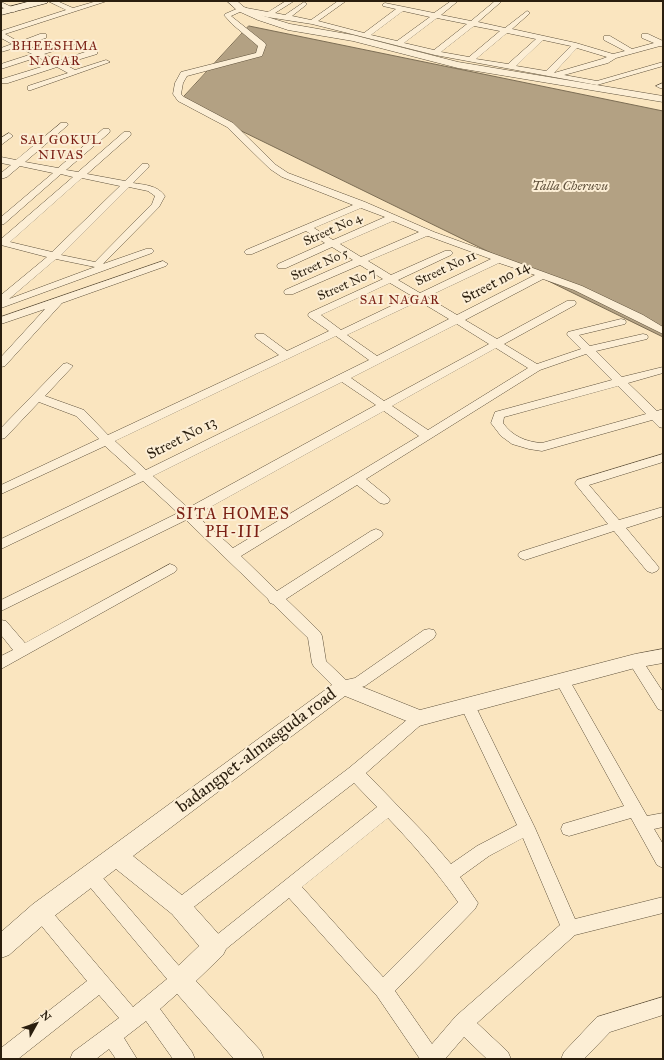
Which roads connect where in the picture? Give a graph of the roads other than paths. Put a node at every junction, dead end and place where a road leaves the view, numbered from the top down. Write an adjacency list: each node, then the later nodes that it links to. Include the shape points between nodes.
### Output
1 (43, 1): 9 (main road)
2 (51, 1): 16 (street)
3 (104, 1): 16 (street)
4 (291, 1): 19 (street)
5 (343, 1): 23 (street)
6 (414, 1): 14 (street)
7 (455, 1): 21 (street)
8 (499, 1): 24 (street)
9 (29, 3): 15 (main road)
10 (1, 4): 15 (street)
11 (239, 4): 19 (street); 53 (street, via 261,18 288,27 353,38 458,65); 66 (street, via 228,15 234,23 262,45 259,54 237,62 184,74 177,94 181,99 230,126 273,167 286,175)
12 (304, 4): 22 (street)
13 (385, 5): 14 (street)
14 (402, 9): 21 (street); 28 (street)
15 (14, 10): 17 (main road); 20 (main road)
16 (73, 11): 26 (street)
17 (1, 12)
18 (527, 13): 25 (street)
19 (267, 15): 22 (street)
20 (1, 16)
21 (436, 16): 24 (street); 34 (street)
22 (285, 18): 23 (street)
23 (312, 22): 28 (street)
24 (473, 23): 25 (street); 40 (street)
25 (504, 30): 30 (street); 43 (street)
26 (1, 34): 33 (street)
27 (43, 36): 33 (street)
28 (365, 36): 34 (street)
29 (645, 36): 35 (street)
30 (540, 38): 36 (street); 48 (street)
31 (607, 38): 38 (street)
32 (73, 42): 41 (street)
33 (19, 44): 37 (street); 41 (street)
34 (398, 44): 40 (street)
35 (662, 44): 38 (street)
36 (576, 45): 42 (street); 50 (street)
37 (1, 50)
38 (631, 51): 42 (street)
39 (94, 52): 45 (street)
40 (435, 53): 43 (street)
41 (39, 54): 45 (street); 47 (street)
42 (613, 56): 50 (street, via 605,61)
43 (470, 60): 48 (street)
44 (106, 62): 49 (street)
45 (57, 64): 49 (street); 51 (street)
46 (663, 64): 50 (street, via 597,83)
47 (1, 67)
48 (510, 67): 50 (street)
49 (75, 72): 52 (street)
50 (552, 74)
51 (5, 81)
52 (30, 88)
53 (663, 99)
54 (64, 125): 60 (street)
55 (106, 131): 62 (street)
56 (127, 134): 63 (street)
57 (9, 136): 58 (street)
58 (1, 142)
59 (1, 160): 60 (street)
60 (19, 163): 62 (street); 64 (street)
61 (145, 166): 65 (street)
62 (60, 171): 63 (street); 68 (street)
63 (81, 175): 65 (street); 71 (street)
64 (1, 176)
65 (126, 185): 76 (street); 76 (street, via 157,192 160,196 156,205 96,265)
66 (362, 204): 67 (street); 69 (street)
67 (393, 217): 70 (street); 72 (street, Street No 4)
68 (1, 222)
69 (307, 228): 72 (street); 74 (street)
70 (427, 232): 77 (street); 78 (street, Street No 5)
71 (3, 242): 76 (street)
72 (333, 244): 78 (street); 80 (street, Street No 4)
73 (149, 251): 88 (street)
74 (249, 252)
75 (448, 253): 82 (street, Street No 7)
76 (54, 256): 85 (street)
77 (499, 259): 81 (street); 84 (street, Street No 11)
78 (361, 261): 82 (street); 83 (street, Street No 5)
79 (162, 264): 86 (street)
80 (282, 266)
81 (543, 275): 89 (street, Street no 14); 92 (street, via 578,288)
82 (392, 280): 84 (street); 93 (street, Street No 7, via 313,315)
83 (289, 292)
84 (420, 297): 89 (street); 93 (street, Street No 11)
85 (1, 300)
86 (58, 301): 90 (street); 100 (street)
87 (571, 304): 96 (street)
88 (1, 305)
89 (457, 320): 96 (street); 99 (street, Street no 14)
90 (1, 321)
91 (621, 322): 97 (street, via 572,334)
92 (663, 331)
93 (338, 333): 98 (street, Street No 11); 99 (street)
94 (260, 336): 98 (street)
95 (642, 337): 97 (street)
96 (498, 345): 102 (street); 107 (street)
97 (588, 350): 102 (street); 105 (street)
98 (286, 355): 111 (street, Street No 11)
99 (376, 360): 104 (street, Street No 13)
100 (1, 364)
101 (67, 366): 106 (street)
102 (536, 368): 110 (street)
103 (663, 370): 105 (street)
104 (342, 377): 107 (street); 113 (street, Street No 13)
105 (620, 381): 108 (street); 108 (street, via 504,413 499,415 497,423 502,432 510,438 529,447 542,447)
106 (38, 397): 109 (street); 111 (street, via 80,413)
107 (385, 406): 110 (street); 118 (street)
108 (660, 418)
109 (1, 435)
110 (428, 436): 114 (street)
111 (106, 440): 113 (street); 115 (street, Street No 11)
112 (663, 458): 119 (street, via 580,483)
113 (145, 476): 118 (street); 121 (street, Street No 13)
114 (358, 479): 116 (street); 122 (street)
115 (1, 490)
116 (384, 500)
117 (663, 511): 119 (street)
118 (187, 514): 122 (street); 127 (street)
119 (616, 527): 123 (street); 124 (street)
120 (376, 534): 126 (street)
121 (1, 544)
122 (232, 555): 126 (street)
123 (526, 555)
124 (652, 568)
125 (170, 569): 130 (street)
126 (275, 599): 135 (street, via 315,636 319,664)
127 (1, 606)
128 (1, 626): 130 (street)
129 (429, 634): 135 (street, via 360,682)
130 (22, 651): 133 (street)
131 (663, 656): 132 (street)
132 (635, 661): 134 (street); 137 (street)
133 (1, 663)
134 (562, 680): 136 (street); 141 (street)
135 (343, 687): 138 (street, badangpet-almasguda road); 146 (street, badangpet-almasguda road)
136 (468, 705): 138 (street); 144 (street)
137 (663, 705)
138 (420, 718): 139 (street)
139 (355, 773): 140 (street); 152 (street)
140 (388, 808): 149 (street, via 420,839); 150 (street)
141 (636, 810): 143 (street); 145 (street)
142 (663, 820): 143 (street)
143 (644, 824): 147 (street)
144 (527, 828): 149 (street, via 483,851); 154 (street)
145 (569, 829)
146 (116, 856): 148 (street, badangpet-almasguda road); 152 (street)
147 (663, 860)
148 (90, 875): 153 (street, badangpet-almasguda road); 157 (street)
149 (449, 875): 159 (street, via 469,903)
150 (291, 887): 156 (street); 159 (street)
151 (663, 905): 154 (street)
152 (180, 907): 156 (street)
153 (40, 912): 155 (street, badangpet-almasguda road); 158 (street)
154 (570, 928): 163 (street)
155 (1, 947)
156 (215, 947): 157 (street)
157 (180, 980): 161 (street); 169 (street)
158 (100, 982): 162 (street); 165 (street)
159 (383, 990): 170 (street)
160 (663, 1006): 172 (street, via 604,1024)
161 (148, 1008): 162 (street); 168 (street)
162 (132, 1020): 164 (street)
163 (463, 1023): 170 (street); 171 (street)
164 (111, 1036): 166 (street); 167 (street)
165 (2, 1059)
166 (80, 1059)
167 (127, 1059)
168 (185, 1059)
169 (252, 1059)
170 (431, 1059)
171 (501, 1059)
172 (571, 1059)

